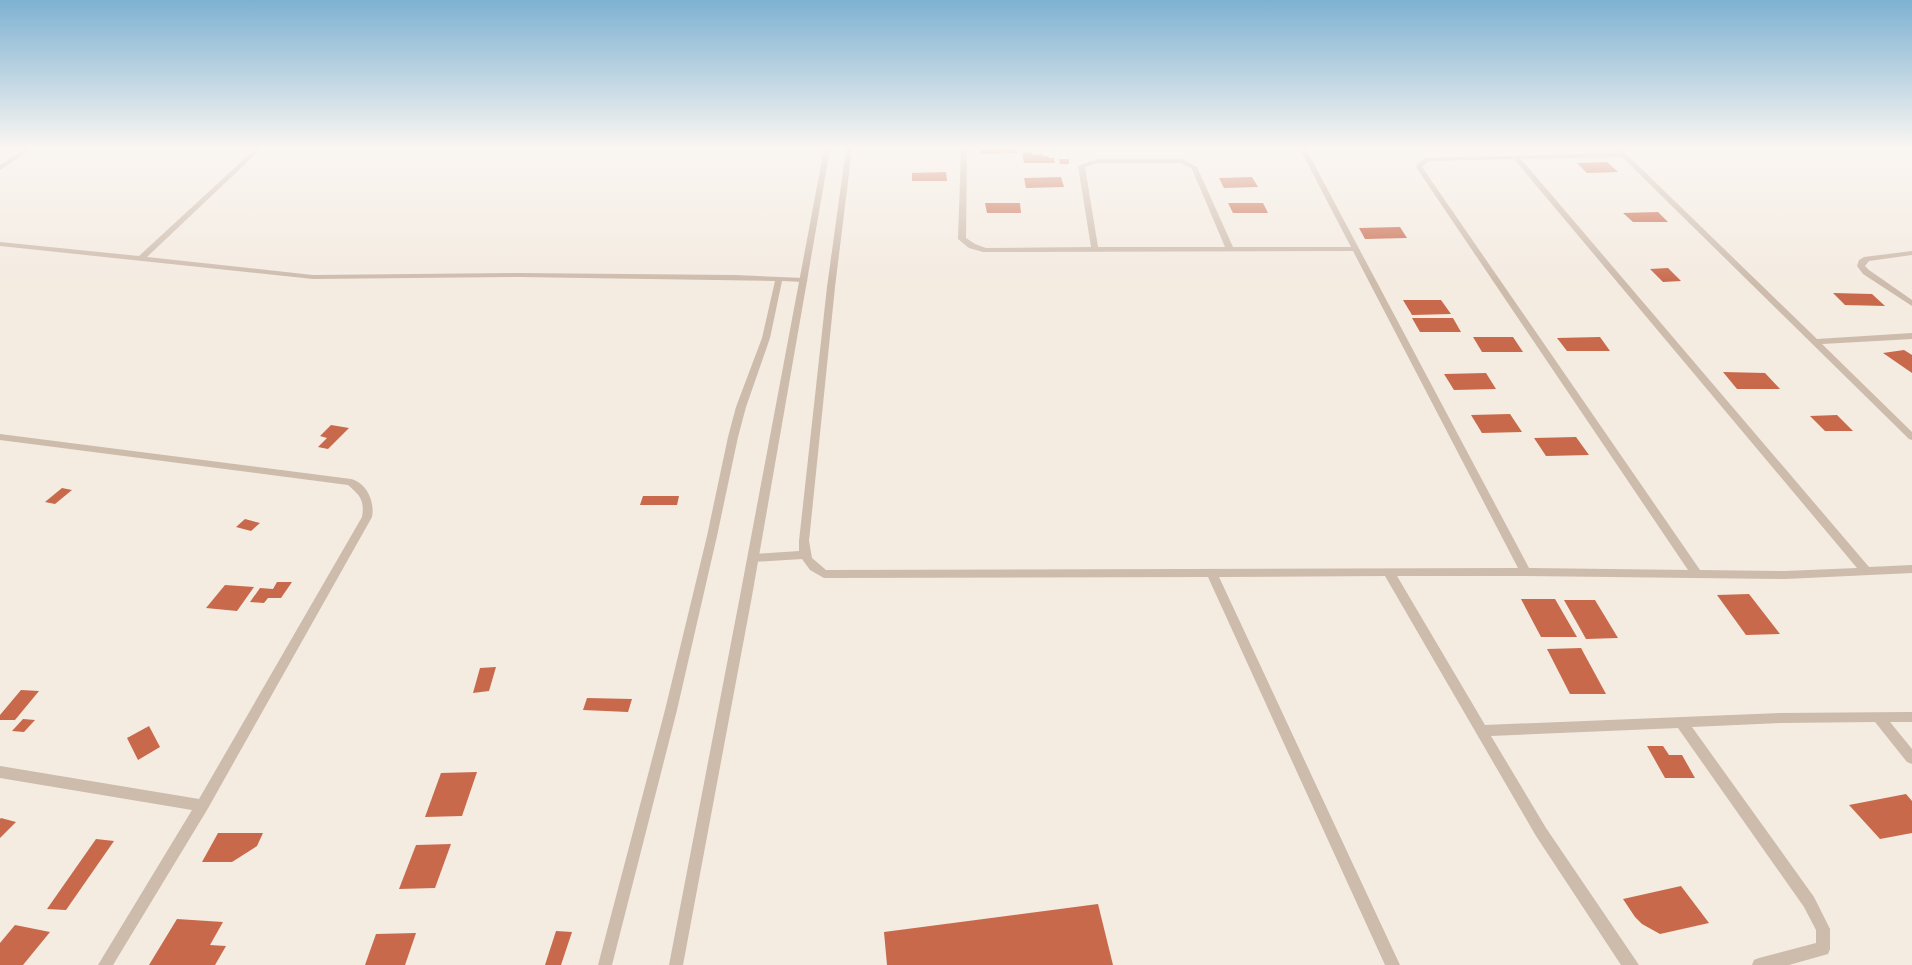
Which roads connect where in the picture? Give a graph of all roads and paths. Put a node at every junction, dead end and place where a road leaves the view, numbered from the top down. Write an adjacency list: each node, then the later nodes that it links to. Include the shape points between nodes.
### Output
1 (210, 194): 16 (street)
2 (819, 194): 18 (street)
3 (842, 194): 24 (street)
4 (963, 194): 13 (street, via 962,239 972,246 986,250)
5 (1086, 194): 13 (street)
6 (1206, 194): 14 (street)
7 (1327, 194): 12 (street)
8 (1437, 194): 31 (street)
9 (1547, 194): 28 (street)
10 (1664, 194): 21 (street)
11 (0, 244): 16 (street)
12 (1356, 249): 14 (street); 27 (street)
13 (1095, 250): 14 (street)
14 (1230, 250)
15 (1912, 253): 19 (street, via 1867,259 1861,266)
16 (141, 259): 17 (street, via 313,277 528,275)
17 (779, 279): 18 (street); 40 (street, via 766,338 741,406 733,437 671,710)
18 (804, 280): 25 (street)
19 (1912, 304)
20 (1912, 336): 21 (street)
21 (1814, 342): 23 (street)
22 (0, 437): 38 (street, via 351,482 367,498 370,507 366,517)
23 (1912, 437)
24 (804, 555): 25 (street); 29 (street, via 812,566 824,574)
25 (753, 558): 41 (street)
26 (1912, 569): 28 (street)
27 (1526, 572): 30 (street); 31 (street)
28 (1867, 572): 31 (street, via 1786,575)
29 (1212, 574): 30 (street); 42 (street)
30 (1389, 574): 35 (street)
31 (1697, 574)
32 (1912, 717): 33 (street)
33 (1879, 718): 34 (street); 36 (street)
34 (1681, 722): 35 (street); 44 (street, via 1809,902 1823,929 1823,949)
35 (1481, 731): 43 (street, via 1541,832)
36 (1912, 758)
37 (0, 772): 38 (street)
38 (202, 806): 39 (street)
39 (105, 965)
40 (605, 965)
41 (676, 965)
42 (1393, 965)
43 (1632, 965)
44 (1759, 965)

